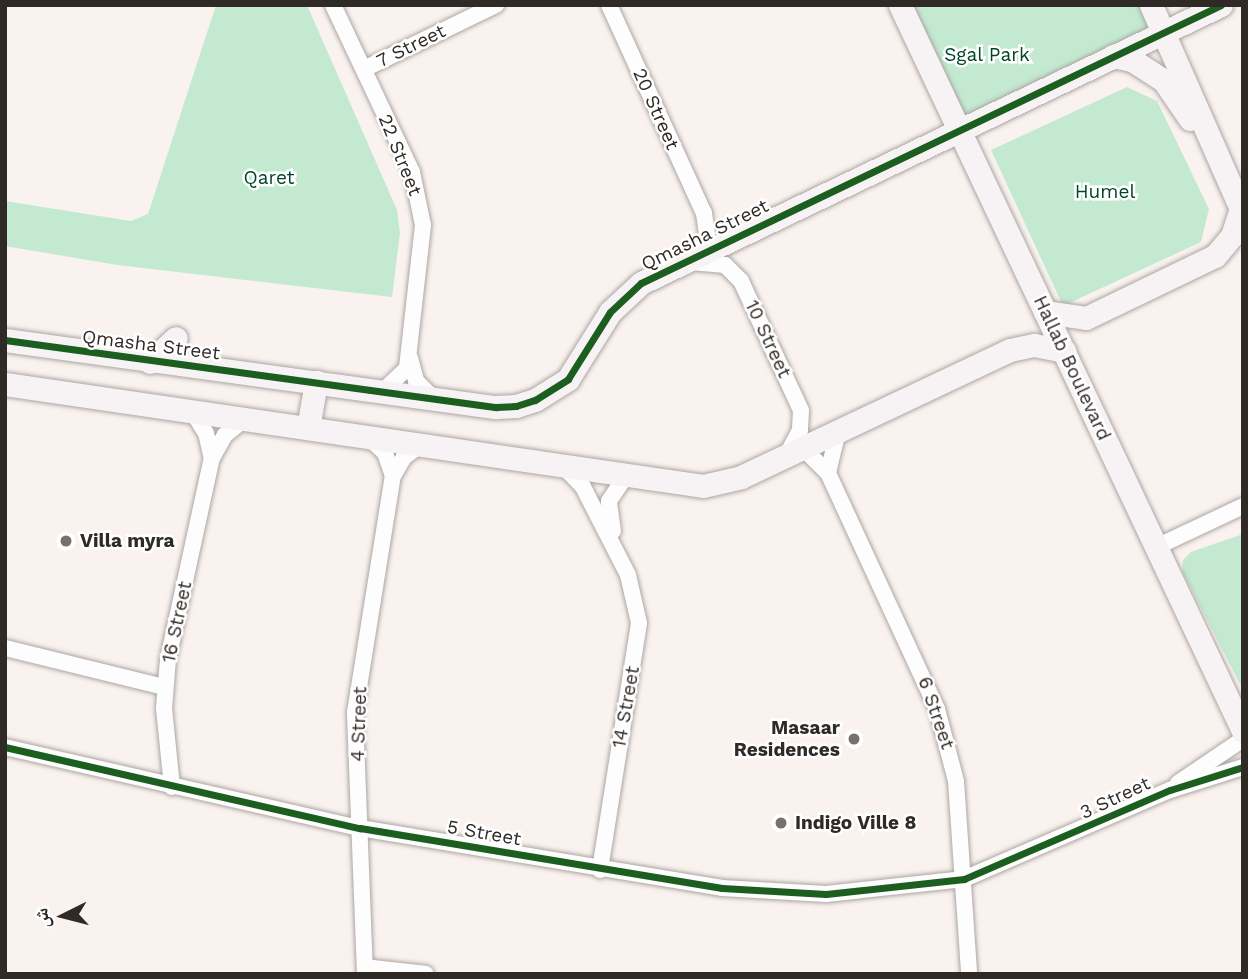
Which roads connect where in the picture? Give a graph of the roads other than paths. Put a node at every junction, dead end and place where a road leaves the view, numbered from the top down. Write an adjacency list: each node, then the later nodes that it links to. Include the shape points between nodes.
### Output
1 (333, 5): 9 (street, 22 Street)
2 (496, 5): 9 (street, 7 Street)
3 (609, 5): 13 (street, 20 Street)
4 (900, 5): 10 (street, Hallab Boulevard)
5 (1152, 5): 7 (street)
6 (1222, 5): 7 (street, Qmasha Street)
7 (1165, 31): 8 (street, Qmasha Street); 11 (street)
8 (1113, 56): 10 (street, Qmasha Street); 11 (street, via 1132,60 1164,81)
9 (364, 69): 20 (street, 22 Street, via 419,198 423,252)
10 (960, 131): 14 (street, Qmasha Street); 16 (street, Hallab Boulevard)
11 (1213, 145): 12 (street)
12 (1242, 211): 16 (street, via 1225,247 1203,262 1086,318)
13 (704, 213): 14 (street); 15 (street, 20 Street, via 707,234)
14 (740, 235): 15 (street, Qmasha Street)
15 (693, 258): 25 (street, Qmasha Street, via 642,283 619,302 580,364 553,391 516,406); 32 (street, 10 Street, via 725,265 741,281 800,410)
16 (1045, 312): 19 (street, Hallab Boulevard)
17 (176, 338): 21 (street)
18 (5, 340): 21 (street, Qmasha Street)
19 (1063, 351): 29 (street, via 1021,346); 40 (street, Hallab Boulevard)
20 (410, 356): 24 (street, 22 Street, via 401,378); 25 (street, 22 Street, via 416,381)
21 (150, 362): 22 (street, Qmasha Street)
22 (316, 382): 24 (street, Qmasha Street); 28 (street)
23 (5, 384): 26 (street)
24 (383, 391): 25 (street, Qmasha Street)
25 (434, 399)
26 (192, 411): 27 (street); 33 (street, via 206,433)
27 (246, 419): 28 (street); 33 (street, 16 Street, via 225,435)
28 (308, 428): 30 (street)
29 (838, 431): 32 (street); 35 (street)
30 (368, 436): 31 (street); 36 (street, via 385,453)
31 (422, 444): 34 (street); 36 (street, 4 Street, via 404,457)
32 (794, 452): 35 (street, 6 Street); 37 (street, via 741,477 703,486)
33 (212, 458): 42 (street, 16 Street)
34 (559, 463): 37 (street); 39 (street, 14 Street, via 583,487)
35 (828, 473): 51 (street, 6 Street, via 937,709 956,781)
36 (393, 476): 49 (street, 4 Street, via 355,712)
37 (626, 476): 39 (street, 14 Street, via 609,501)
38 (1243, 506): 40 (street)
39 (614, 547): 50 (street, 14 Street, via 633,589 639,623)
40 (1156, 547): 43 (street, Hallab Boulevard)
41 (5, 648): 42 (street)
42 (164, 687): 47 (street, 16 Street)
43 (1243, 731)
44 (1243, 739): 48 (street, 3 Street)
45 (5, 747): 47 (street, 5 Street)
46 (1243, 767): 48 (street, 3 Street)
47 (172, 787): 49 (street, 5 Street)
48 (1170, 790): 51 (street, 3 Street)
49 (360, 828): 50 (street, 5 Street); 52 (street, 4 Street)
50 (600, 870): 51 (street, 5 Street, via 722,888 826,894)
51 (964, 879): 54 (street, 6 Street)
52 (365, 970): 53 (street)
53 (426, 974)
54 (969, 974)

